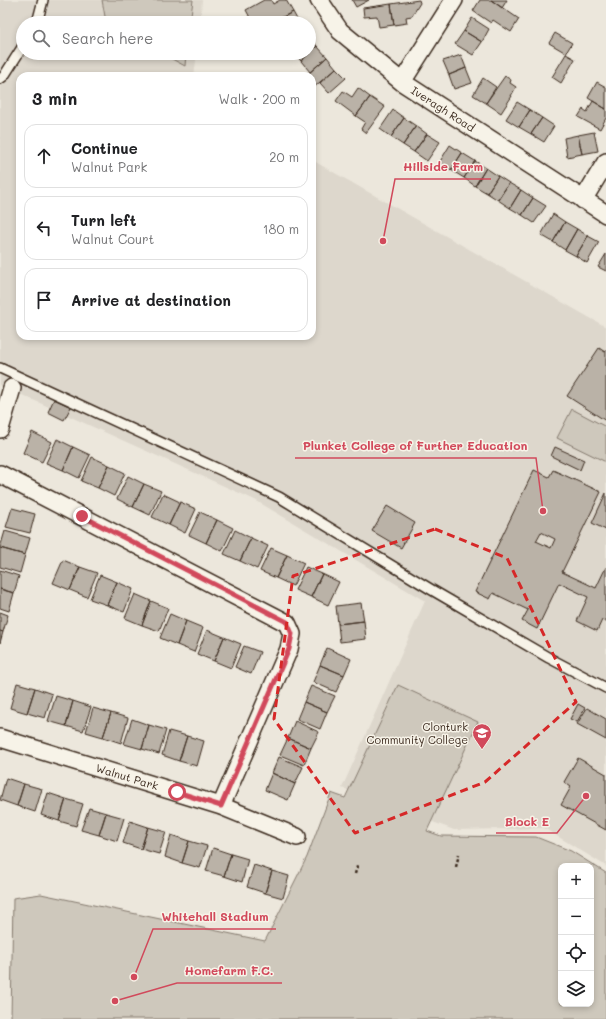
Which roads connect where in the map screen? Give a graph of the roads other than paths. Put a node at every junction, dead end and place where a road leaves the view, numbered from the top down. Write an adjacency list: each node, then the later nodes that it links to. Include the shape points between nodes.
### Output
1 (43, 0): 4 (lane)
2 (319, 0): 7 (street, Iveragh Road, via 340,31)
3 (454, 0): 7 (street)
4 (39, 16)
5 (16, 57): 6 (lane)
6 (0, 79)
7 (402, 82): 9 (street, Iveragh Road)
8 (606, 162): 9 (street)
9 (582, 200): 10 (street, Iveragh Road)
10 (606, 214)
11 (0, 368): 15 (lane, via 278,497 548,658)
12 (12, 388): 13 (street)
13 (0, 429)
14 (0, 474): 17 (street, via 287,622 292,634 289,649)
15 (606, 688)
16 (0, 738): 17 (street, Walnut Park)
17 (221, 806): 18 (street, Walnut Park)
18 (297, 837)

